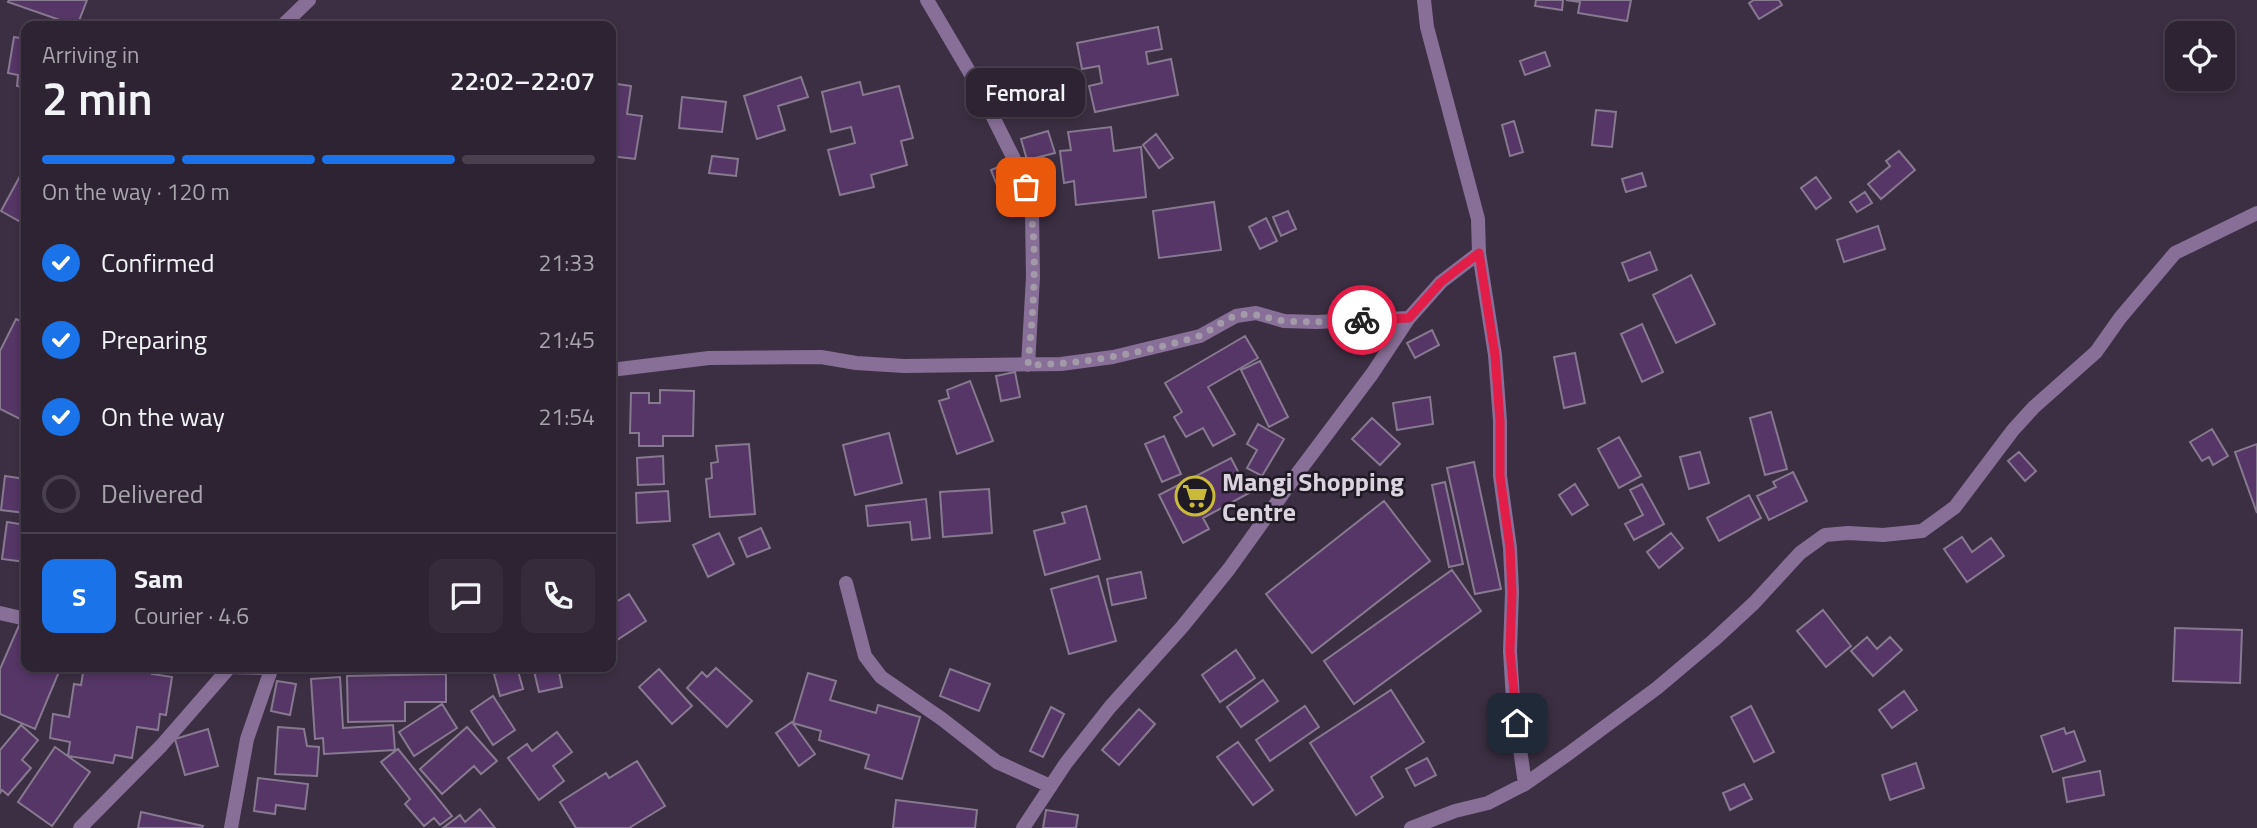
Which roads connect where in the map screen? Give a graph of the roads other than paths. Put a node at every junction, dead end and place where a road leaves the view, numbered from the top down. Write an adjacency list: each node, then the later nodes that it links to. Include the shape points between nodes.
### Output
1 (309, 0): 4 (street)
2 (927, 0): 8 (street, via 976,83 1026,187 1032,212 1033,276)
3 (1424, 0): 6 (street, via 1430,39 1478,219)
4 (287, 21)
5 (2257, 213): 15 (street, via 2175,253 2095,352 2013,430 1955,507 1923,531 1825,535 1800,553 1754,603 1657,688)
6 (1479, 253): 7 (street, via 1441,282); 15 (street, via 1496,368 1500,476 1510,548 1513,700)
7 (1409, 318): 8 (street, via 1284,321 1256,313 1236,316 1200,336 1113,357); 16 (street, via 1229,569 1110,707)
8 (1028, 365): 9 (street, via 904,366 821,357 709,358)
9 (616, 369)
10 (846, 583): 16 (street, via 865,656 881,677 997,762)
11 (0, 613): 12 (street)
12 (21, 618)
13 (223, 672): 17 (street, via 169,737)
14 (269, 672): 18 (street, via 247,739)
15 (1525, 784): 20 (street, via 1488,803)
16 (1050, 786): 19 (street)
17 (80, 828)
18 (231, 828)
19 (1023, 828)
20 (1411, 828)

